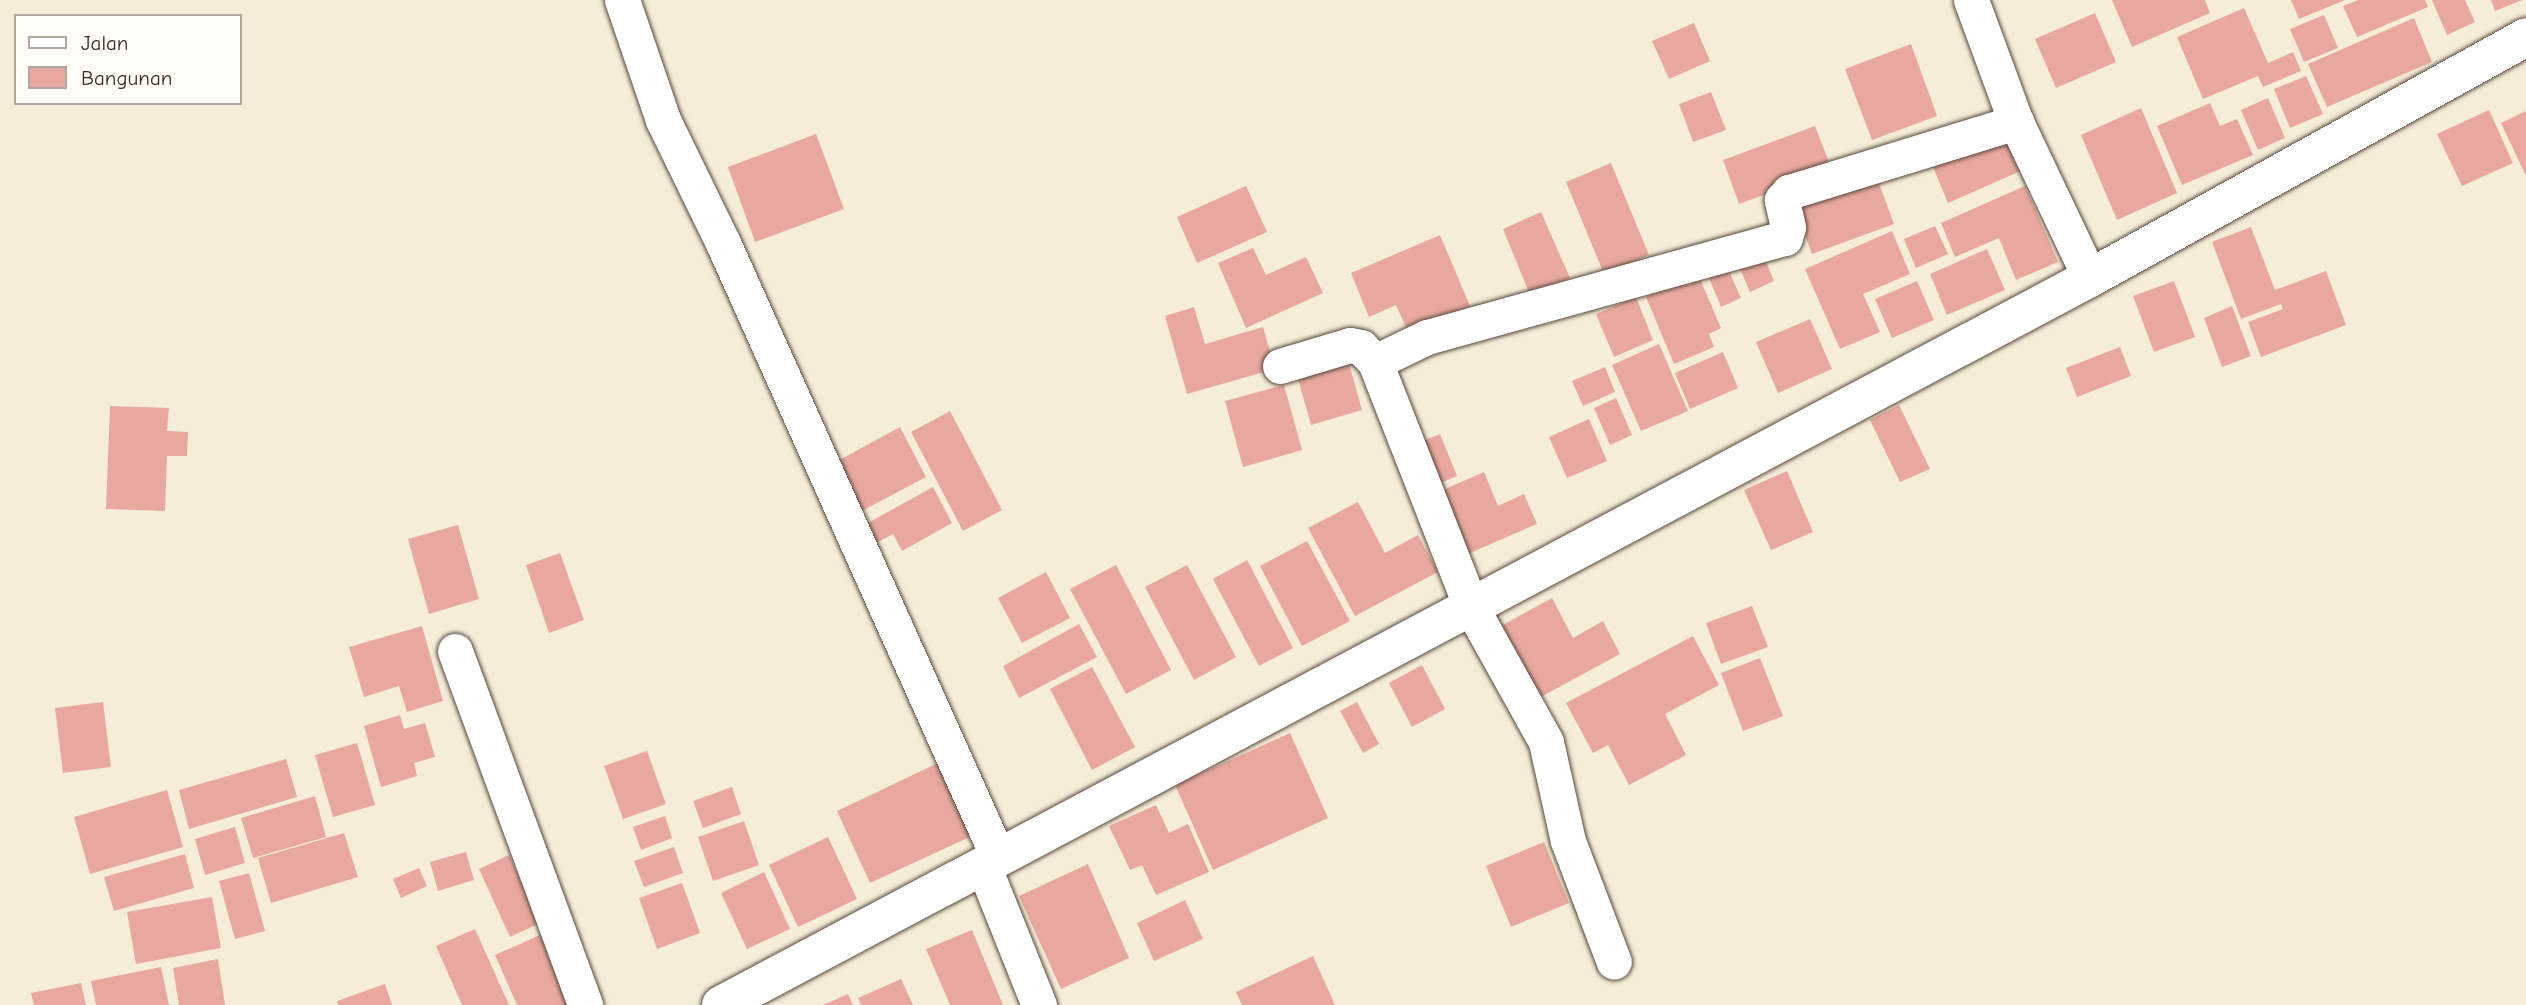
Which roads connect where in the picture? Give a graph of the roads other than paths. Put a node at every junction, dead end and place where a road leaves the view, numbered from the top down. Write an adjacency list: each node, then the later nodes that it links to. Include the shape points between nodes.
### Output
1 (622, 0): 10 (street, via 663,120 723,243)
2 (1971, 0): 4 (street)
3 (2526, 37): 5 (street)
4 (2016, 122): 5 (street); 6 (street, via 1789,191 1782,200 1788,227 1784,238 1427,337)
5 (2090, 278): 8 (street)
6 (1374, 362): 7 (street, via 1361,348 1350,345); 8 (street)
7 (1280, 366)
8 (1471, 607): 10 (street); 11 (street, via 1546,742 1568,841)
9 (455, 651): 12 (street)
10 (990, 861): 13 (street); 14 (street)
11 (1614, 962)
12 (585, 1005)
13 (721, 1005)
14 (1039, 1005)

